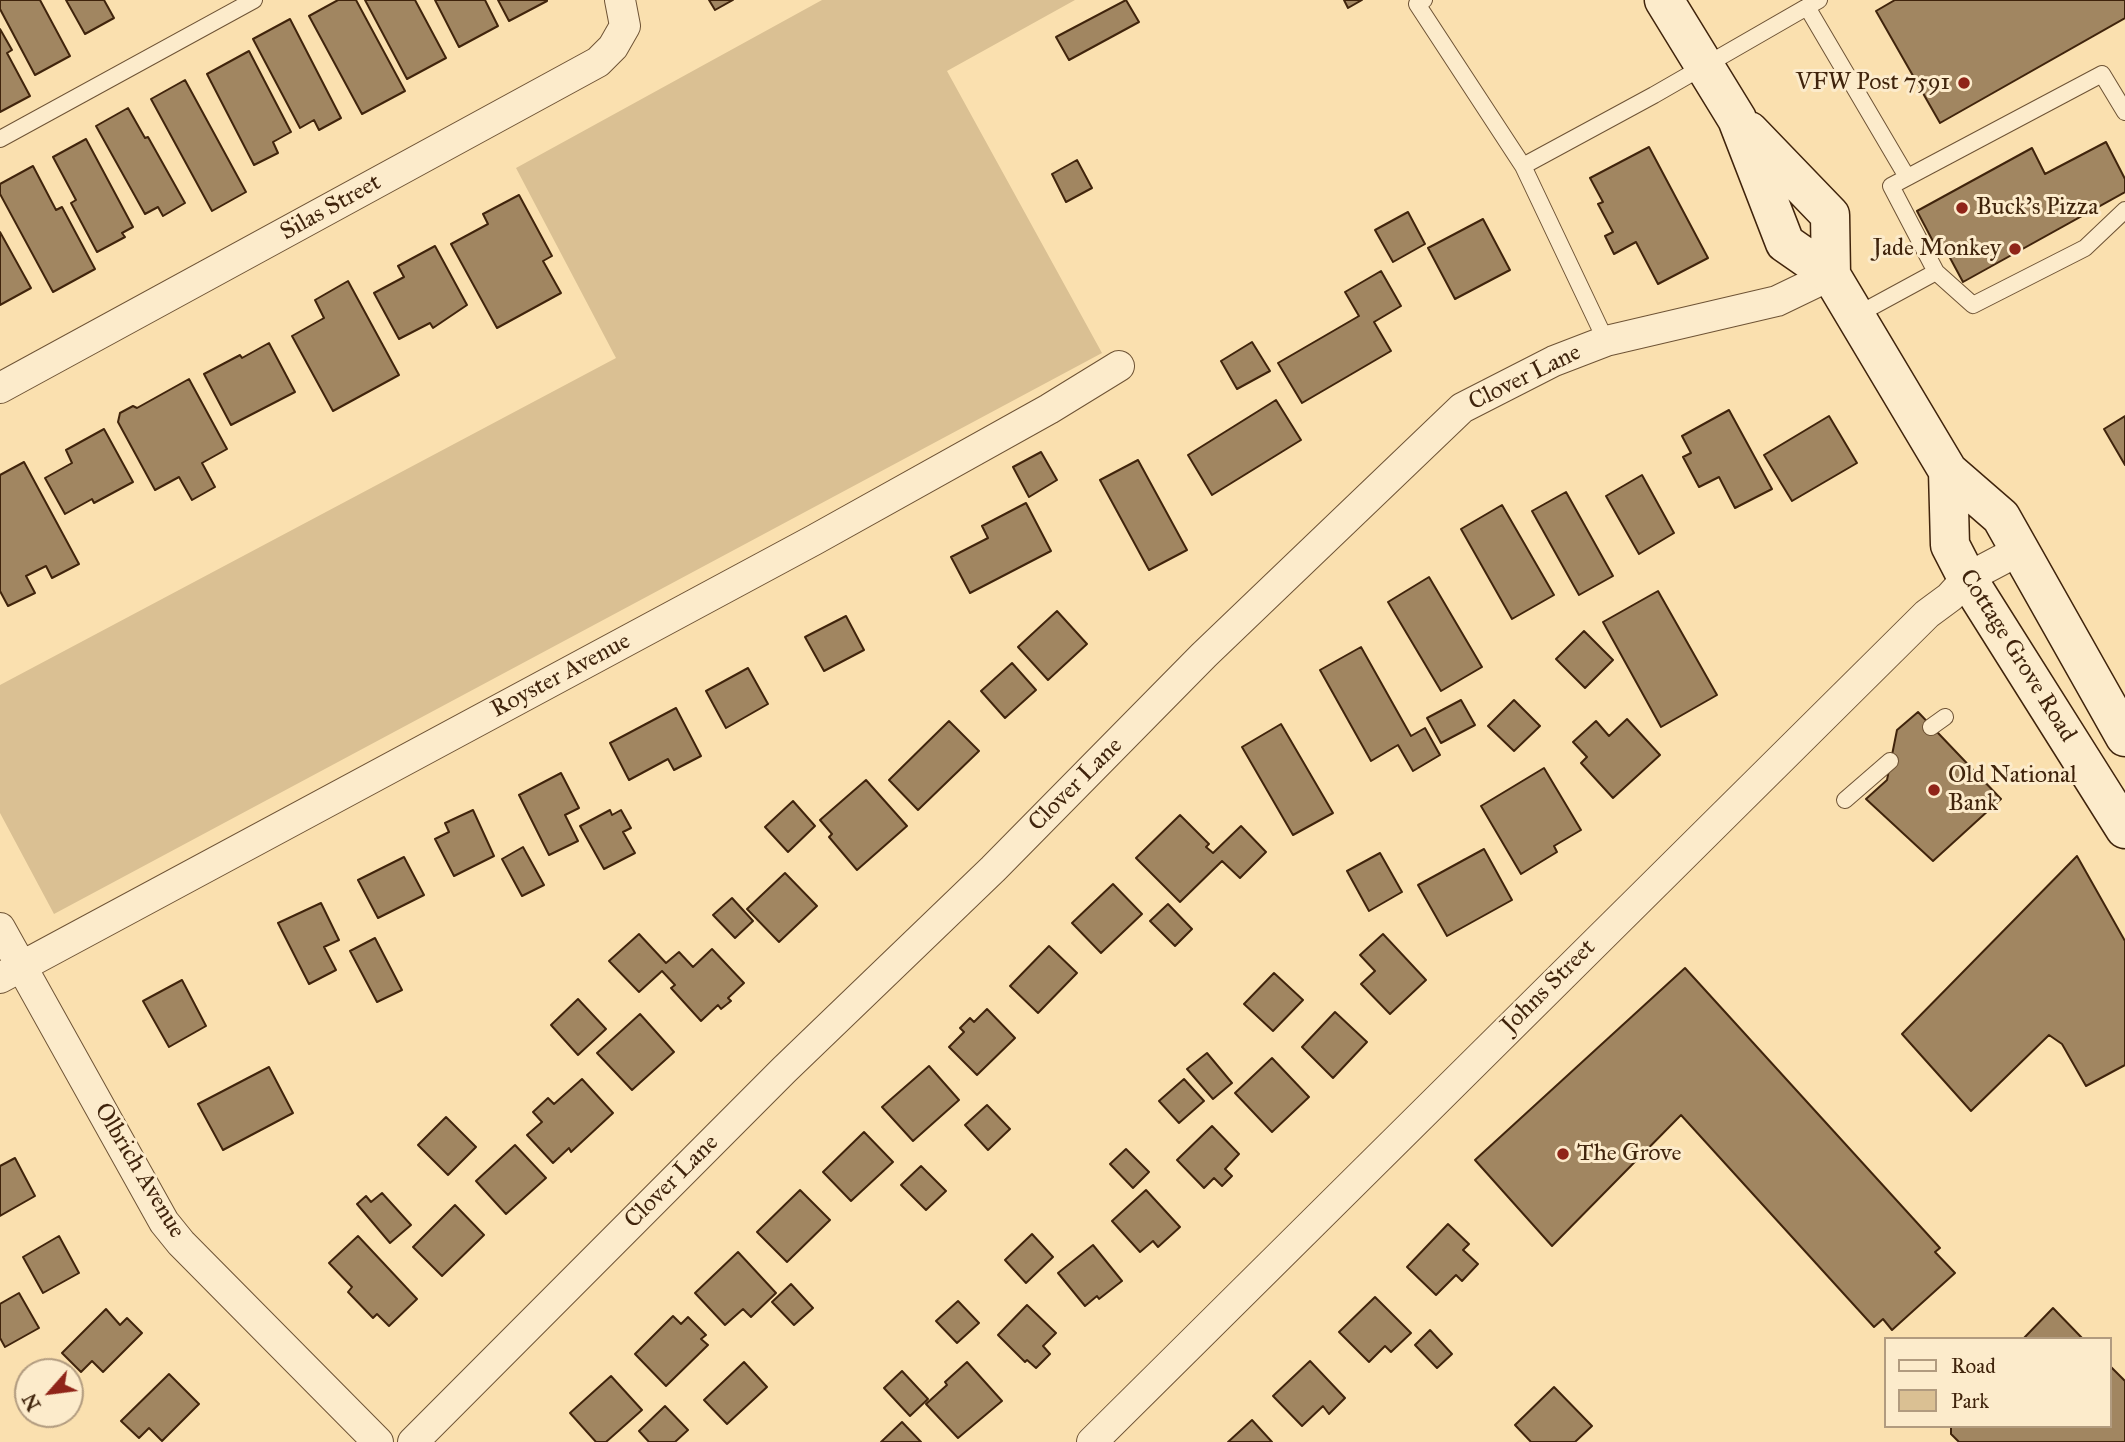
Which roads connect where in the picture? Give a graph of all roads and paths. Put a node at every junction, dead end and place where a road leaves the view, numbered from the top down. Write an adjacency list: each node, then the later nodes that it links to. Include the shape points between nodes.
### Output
1 (254, 0): 8 (lane)
2 (620, 0): 17 (street, Silas Street, via 625,26 598,62)
3 (1424, 0): 9 (lane, via 1417,4)
4 (1664, 0): 6 (street, Cottage Grove Road)
5 (1813, 4): 6 (lane); 10 (lane)
6 (1704, 66): 9 (lane); 13 (street, Cottage Grove Road, via 1737,119 1830,215)
7 (2125, 112): 10 (lane, via 2102,74)
8 (0, 139)
9 (1523, 166): 15 (lane)
10 (1907, 177): 12 (lane, via 1891,186)
11 (2125, 210): 12 (lane, via 2085,248 1973,305)
12 (1936, 272): 14 (lane)
13 (1831, 275): 14 (street, Cottage Grove Road); 15 (street, Clover Lane, via 1777,301)
14 (1855, 316): 18 (street, Cottage Grove Road)
15 (1606, 341): 30 (street, Clover Lane, via 1555,360 1462,408 1204,656)
16 (1119, 366): 28 (street, Royster Avenue, via 814,540)
17 (0, 388)
18 (1948, 471): 19 (street, Cottage Grove Road, via 2000,517); 20 (street, Cottage Grove Road, via 1950,545)
19 (2020, 550): 20 (street, Johns Street); 23 (street, Cottage Grove Road)
20 (1967, 578): 26 (street, Cottage Grove Road); 31 (street, Johns Street)
21 (1945, 717): 22 (lane)
22 (1931, 727)
23 (2125, 737)
24 (1890, 761): 25 (lane)
25 (1845, 800)
26 (2125, 829)
27 (0, 928): 28 (street, Olbrich Avenue)
28 (11, 973): 29 (street, Olbrich Avenue, via 164,1222)
29 (379, 1442)
30 (413, 1442)
31 (1092, 1442)

